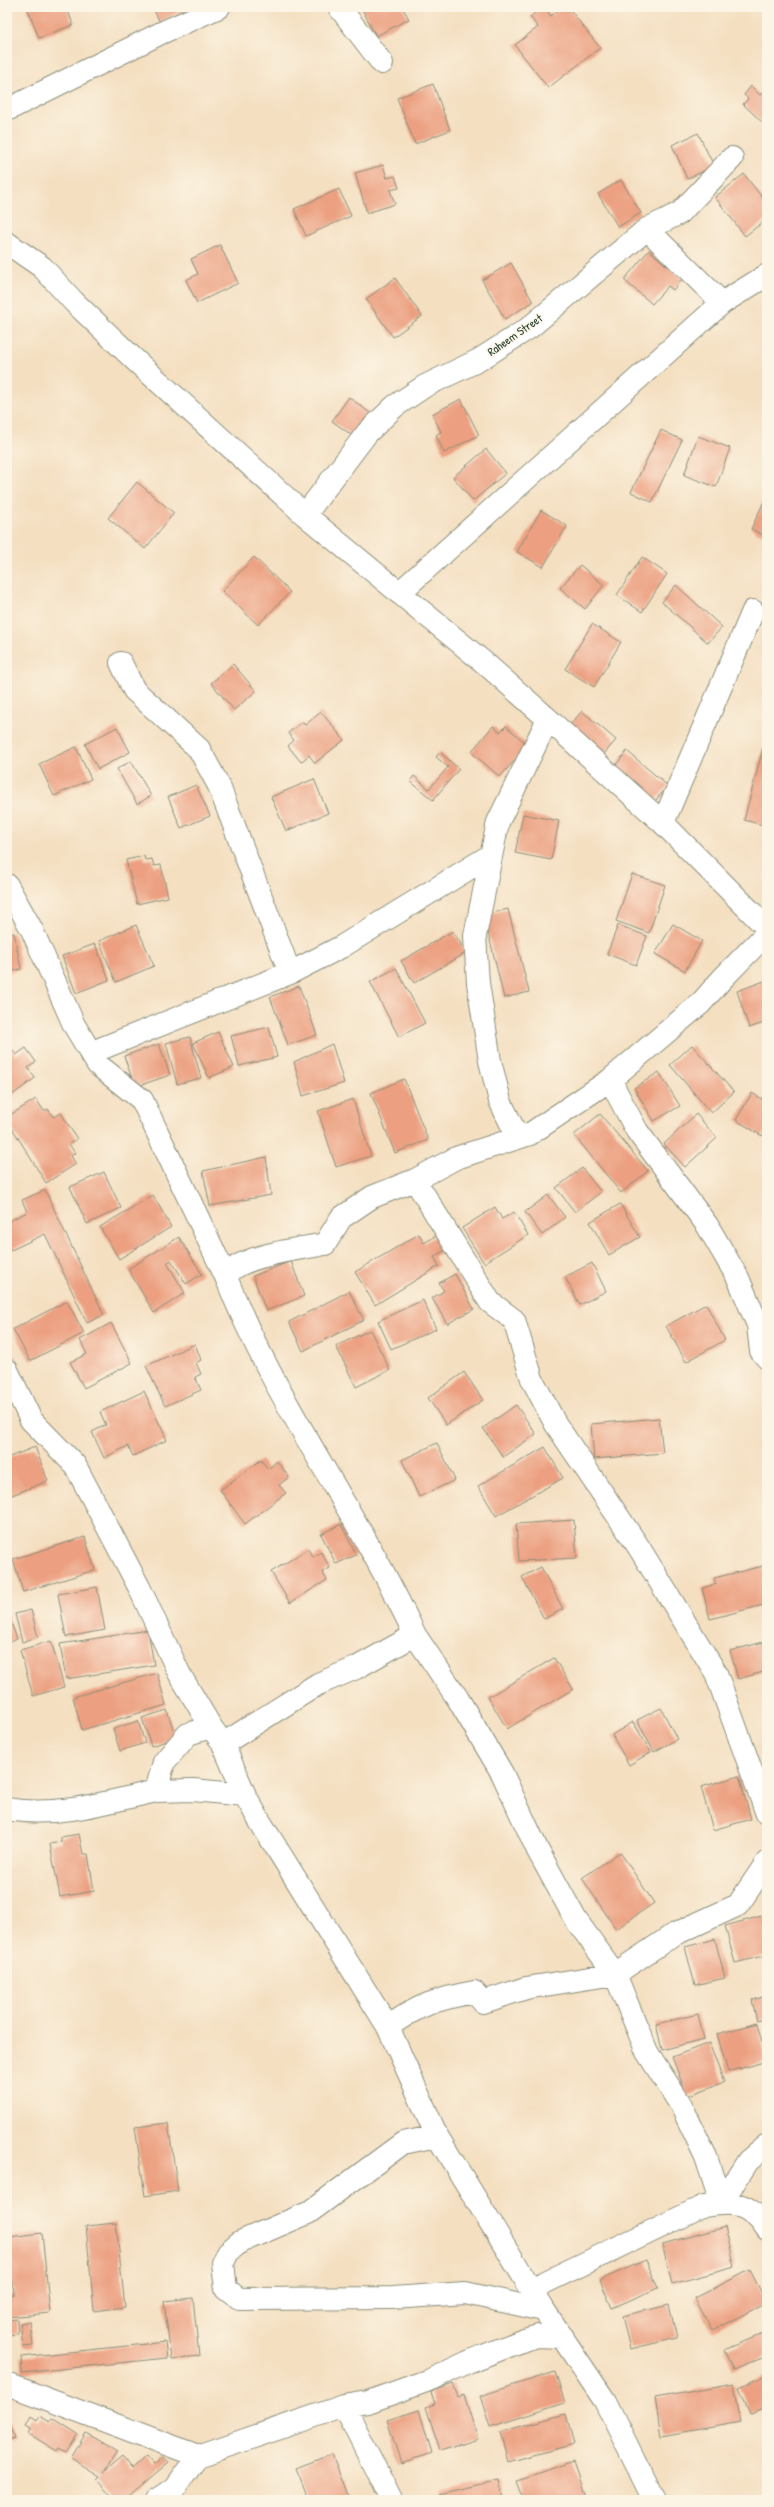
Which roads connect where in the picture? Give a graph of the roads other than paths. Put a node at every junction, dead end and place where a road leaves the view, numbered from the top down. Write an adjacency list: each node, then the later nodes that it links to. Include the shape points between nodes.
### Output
1 (219, 7): 4 (street)
2 (339, 7): 3 (street)
3 (382, 63)
4 (7, 110)
5 (732, 158): 6 (street, Raheem Street, via 680,213)
6 (647, 229): 9 (street); 10 (street, Raheem Street, via 529,328 479,360 425,386 395,406 367,432)
7 (7, 244): 10 (street, via 42,267 74,302 136,361)
8 (767, 275): 9 (street)
9 (722, 303): 11 (street)
10 (304, 515): 11 (street)
11 (399, 593): 14 (street, via 487,664)
12 (753, 611): 15 (street)
13 (122, 663): 20 (street, via 134,690 198,749 219,786)
14 (548, 719): 15 (street); 16 (street, via 498,822)
15 (663, 823): 18 (street)
16 (491, 855): 20 (street, via 341,947); 23 (street, via 475,936 478,983 490,1061 498,1094)
17 (7, 885): 21 (street, via 32,930 74,1025)
18 (767, 928)
19 (767, 933): 22 (street, via 701,1003)
20 (290, 973): 21 (street)
21 (90, 1053): 25 (street, via 98,1065 142,1100)
22 (610, 1080): 23 (street, via 530,1134); 26 (street, via 637,1131 707,1225 738,1278 758,1325 761,1351)
23 (518, 1138): 24 (street, via 456,1158)
24 (415, 1180): 25 (street, via 372,1197 341,1218 325,1244 240,1264 229,1270); 33 (street, via 490,1302 514,1320 532,1379 555,1423 638,1546 716,1673)
25 (226, 1277): 28 (street, via 277,1386 315,1456 393,1587)
26 (767, 1358)
27 (7, 1370): 29 (street, via 31,1420 74,1465 139,1587 179,1673)
28 (415, 1635): 29 (street, via 356,1668 318,1684); 35 (street, via 458,1699 502,1773 538,1851 576,1920)
29 (217, 1735): 30 (street, via 188,1734 164,1762); 31 (street)
30 (156, 1791): 31 (street, via 193,1790); 32 (street, via 90,1807 20,1811)
31 (245, 1795): 36 (street)
32 (7, 1809)
33 (767, 1814)
34 (767, 1862): 35 (street, via 738,1905 673,1935)
35 (615, 1974): 36 (street, via 526,1988 483,2002 474,1992 438,1998 408,2012); 39 (street, via 647,2052 681,2105 706,2157)
36 (388, 2027): 37 (street)
37 (437, 2136): 41 (street); 42 (street, via 403,2143 308,2213 240,2242 228,2252 223,2263 226,2289 239,2299 393,2298 465,2293)
38 (767, 2145): 39 (street, via 748,2161)
39 (721, 2203): 40 (street, via 747,2207 760,2217); 41 (street, via 704,2206)
40 (767, 2229)
41 (532, 2289): 42 (street)
42 (544, 2310): 43 (street)
43 (563, 2337): 45 (street, via 538,2336 524,2340 432,2379 368,2402); 49 (street, via 605,2401)
44 (7, 2384): 46 (street)
45 (344, 2406): 46 (street); 48 (street)
46 (198, 2456): 47 (street, via 174,2489)
47 (157, 2500)
48 (391, 2500)
49 (654, 2500)

